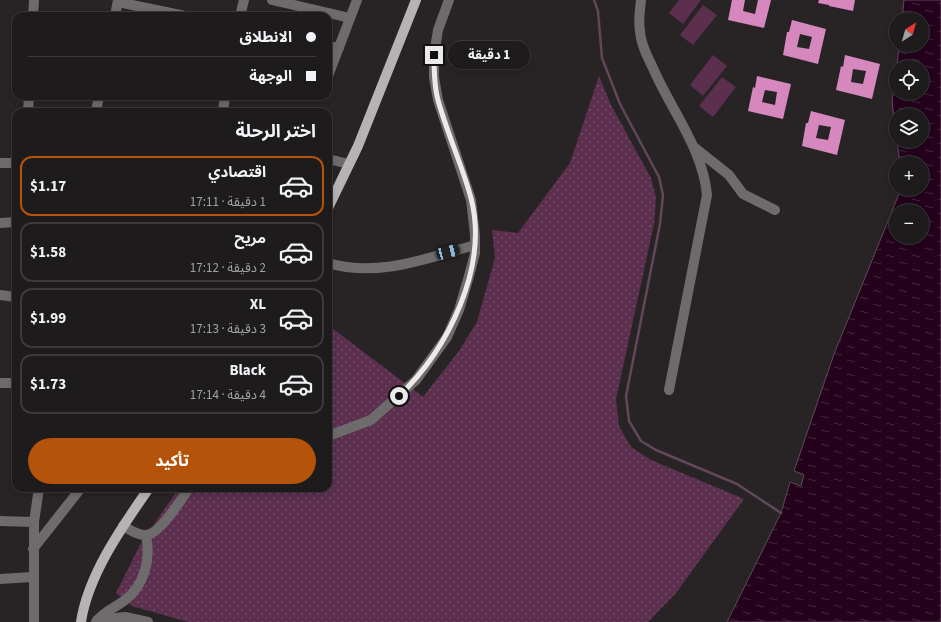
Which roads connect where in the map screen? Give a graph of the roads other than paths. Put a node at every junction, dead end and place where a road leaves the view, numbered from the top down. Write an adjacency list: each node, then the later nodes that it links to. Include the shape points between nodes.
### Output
1 (34, 0): 9 (street)
2 (244, 0): 12 (street)
3 (272, 0): 13 (street)
4 (357, 0): 15 (street)
5 (416, 0): 23 (main road)
6 (449, 0): 28 (street, via 438,30 434,77 438,100 471,200)
7 (641, 0): 19 (street, via 639,30 643,46)
8 (118, 1): 10 (street); 11 (street)
9 (33, 12)
10 (116, 12)
11 (167, 12)
12 (241, 12)
13 (324, 12)
14 (332, 14): 15 (street)
15 (350, 18): 17 (street)
16 (332, 47): 17 (street)
17 (339, 48): 18 (street)
18 (332, 66)
19 (692, 146): 25 (street, via 729,175 743,194); 34 (street, via 705,178 707,195)
20 (332, 160): 23 (street)
21 (0, 163): 22 (street)
22 (12, 163)
23 (349, 164): 24 (main road)
24 (332, 200)
25 (774, 210)
26 (12, 222): 27 (street)
27 (0, 223)
28 (475, 245): 29 (street, via 384,268 361,269); 35 (street, via 459,310 446,337 416,380 371,420)
29 (332, 264)
30 (0, 295): 31 (street)
31 (12, 296)
32 (0, 383): 33 (street)
33 (12, 383)
34 (669, 390)
35 (332, 435)
36 (38, 492): 41 (street)
37 (78, 492): 44 (street)
38 (146, 492): 42 (main road)
39 (186, 492): 43 (street, via 163,524)
40 (0, 521): 41 (street)
41 (34, 522): 44 (street)
42 (123, 526): 43 (street); 47 (main road, via 101,566)
43 (146, 536): 48 (street, via 149,549 147,566 139,581 125,600)
44 (33, 549): 45 (street)
45 (32, 577): 46 (street); 49 (street)
46 (0, 579)
47 (83, 609): 50 (main road); 51 (main road)
48 (97, 621): 52 (street, via 125,617)
49 (34, 622)
50 (73, 622)
51 (81, 622)
52 (148, 622)

